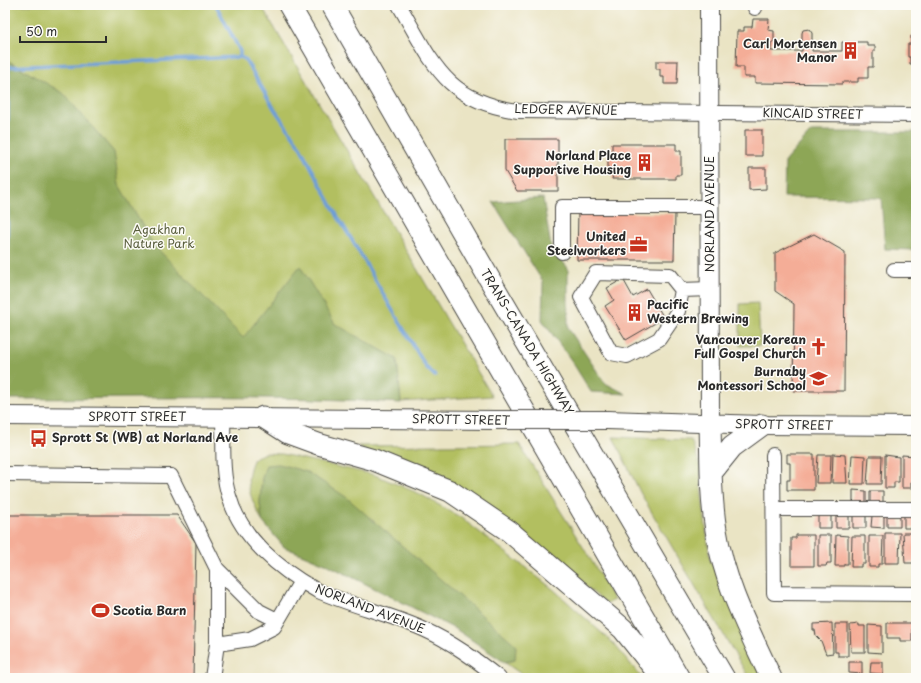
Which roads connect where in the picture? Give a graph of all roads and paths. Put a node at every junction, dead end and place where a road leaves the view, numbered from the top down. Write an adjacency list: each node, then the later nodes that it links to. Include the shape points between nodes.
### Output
1 (290, 5): 32 (highway)
2 (332, 5): 33 (highway, TRANS-CANADA HIGHWAY)
3 (399, 5): 5 (street, LEDGER AVENUE, via 436,69 458,89 485,104 518,111)
4 (709, 5): 5 (main road, NORLAND AVENUE)
5 (710, 112): 6 (street, KINCAID STREET); 7 (main road, NORLAND AVENUE)
6 (916, 115)
7 (710, 208): 8 (street, via 562,207); 11 (main road, NORLAND AVENUE)
8 (562, 252)
9 (894, 270): 10 (street)
10 (916, 270)
11 (710, 289): 12 (street); 16 (main road, NORLAND AVENUE)
12 (682, 290): 12 (street, via 670,275 596,273 581,297 611,353 627,356 659,339 678,311)
13 (5, 416): 14 (main road, SPROTT STREET)
14 (223, 417): 15 (main road, SPROTT STREET); 25 (street, NORLAND AVENUE, via 226,484 228,496 237,516 244,529 262,548)
15 (263, 417): 16 (main road, SPROTT STREET, bridge, via 607,420); 31 (highway, via 288,433 374,460 450,491 509,531 623,629)
16 (710, 424): 17 (main road, SPROTT STREET); 20 (highway)
17 (762, 425): 18 (main road, SPROTT STREET); 20 (highway, via 732,447)
18 (916, 426)
19 (773, 455): 22 (street)
20 (712, 472): 34 (highway, via 712,501 722,559 734,596)
21 (5, 474): 24 (street, via 171,476)
22 (774, 509): 23 (street); 26 (street, via 774,593)
23 (916, 509)
24 (217, 569): 27 (street, via 259,611); 28 (street)
25 (301, 581): 27 (street); 30 (street, NORLAND AVENUE, via 332,597 425,630 472,656)
26 (916, 594)
27 (277, 620): 28 (street, via 274,627 250,639)
28 (217, 644): 29 (street)
29 (212, 678)
30 (499, 678)
31 (662, 678)
32 (679, 678)
33 (724, 678)
34 (771, 678)

